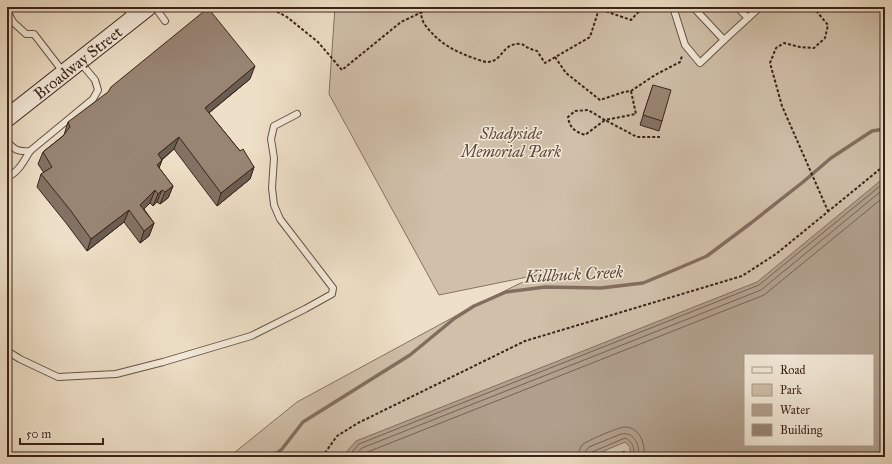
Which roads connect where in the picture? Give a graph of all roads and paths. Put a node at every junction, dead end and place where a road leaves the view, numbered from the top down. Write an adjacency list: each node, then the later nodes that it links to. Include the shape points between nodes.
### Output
1 (148, 7): 13 (main road, Broadway Street)
2 (155, 7): 16 (lane)
3 (268, 7): 14 (path, via 287,17 318,42 342,70 401,22)
4 (416, 7): 14 (path)
5 (437, 7): 14 (path)
6 (643, 7): 19 (path, via 631,20 599,9 590,37)
7 (673, 7): 17 (lane, via 686,45 700,63)
8 (693, 7): 17 (lane)
9 (737, 7): 15 (lane)
10 (760, 7): 15 (lane)
11 (813, 7): 31 (path, via 828,26 825,38 814,48 784,43 776,48 770,63 782,106)
12 (7, 11): 21 (lane, via 13,22 26,34 34,34)
13 (130, 13): 20 (main road, Broadway Street)
14 (420, 13): 19 (path, via 424,24 441,42 476,59 494,62 509,46 519,44 537,51 545,62)
15 (748, 18): 17 (lane)
16 (166, 21)
17 (724, 40)
18 (682, 56): 22 (path, via 680,62)
19 (555, 57): 22 (path, via 566,73 600,100)
20 (80, 62): 21 (main road, Broadway Street); 28 (lane, via 95,80 98,90 93,99)
21 (64, 74): 24 (main road, Broadway Street)
22 (631, 91): 25 (path, via 636,114)
23 (297, 114): 32 (lane, via 274,126 271,139 274,158 274,206 280,219 333,288 332,294 251,336 116,374 58,377)
24 (7, 118)
25 (605, 120): 25 (path, via 588,110 575,111 568,117 575,132 585,135); 26 (path, via 637,137)
26 (660, 137)
27 (7, 141): 28 (lane, via 20,152)
28 (30, 151): 30 (lane, via 13,175)
29 (885, 165): 31 (path)
30 (7, 177)
31 (828, 211): 34 (path, via 776,254 742,276 525,342 358,423 337,436)
32 (7, 350)
33 (626, 451): 35 (path)
34 (322, 457)
35 (613, 457)

